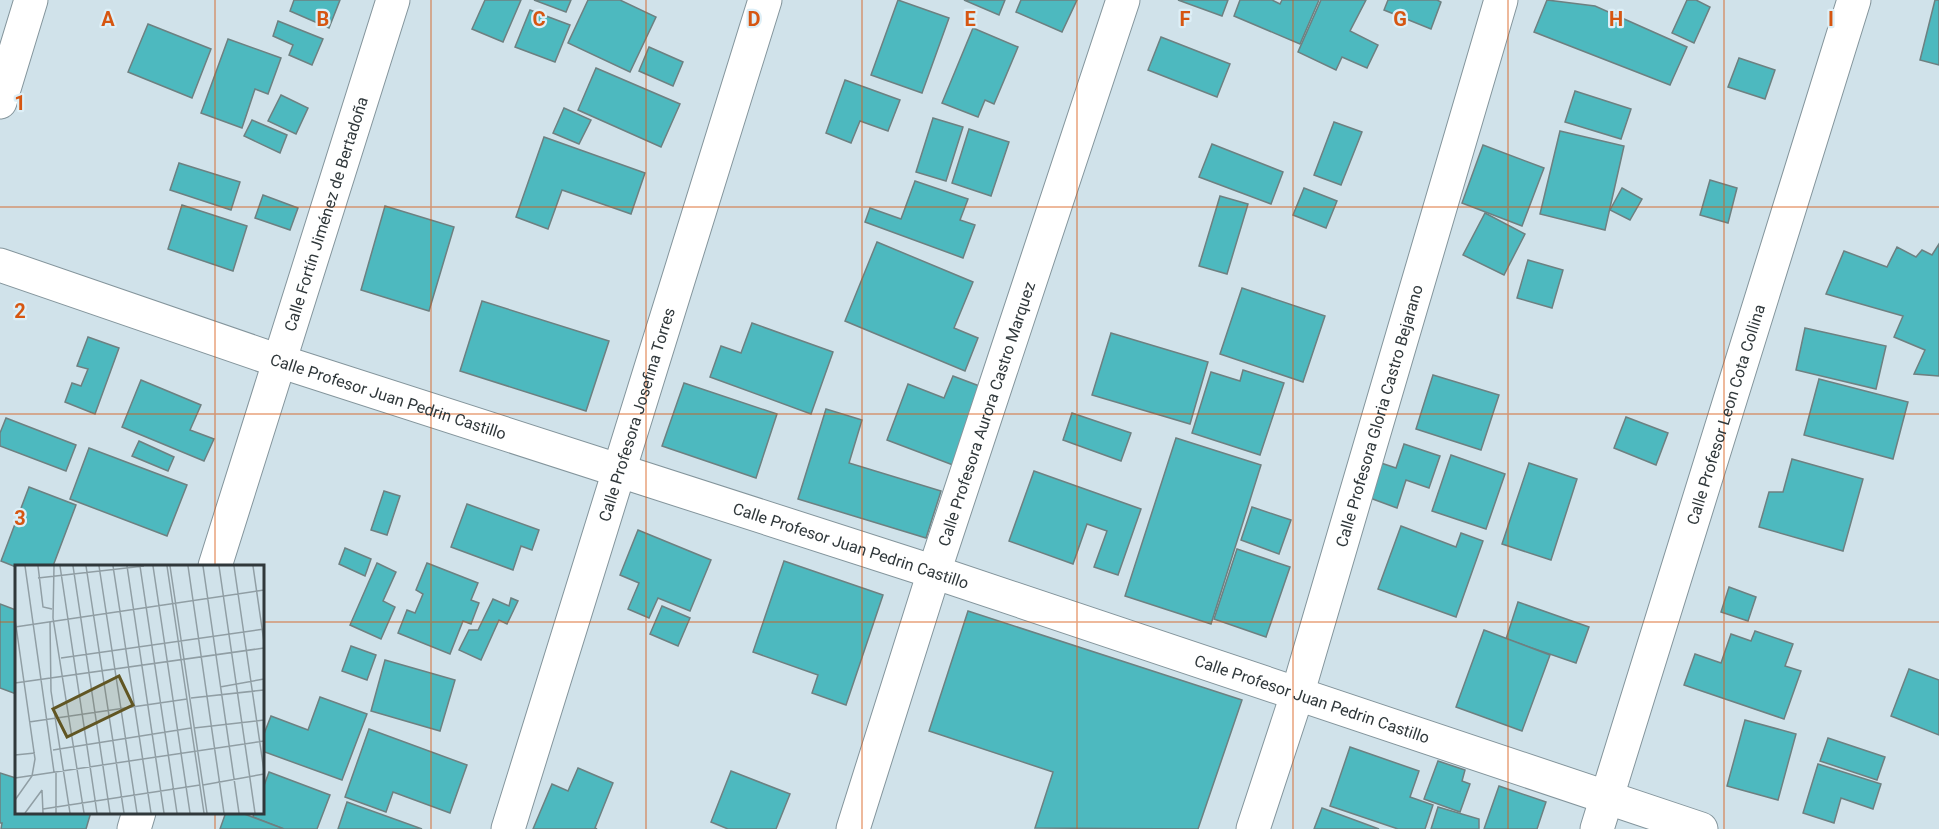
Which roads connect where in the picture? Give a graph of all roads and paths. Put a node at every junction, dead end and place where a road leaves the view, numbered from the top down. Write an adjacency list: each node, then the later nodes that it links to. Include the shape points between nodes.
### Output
1 (31, 0): 7 (street)
2 (393, 0): 9 (street, Calle Fortín Jiménez de Bertadoña)
3 (765, 0): 10 (street, Calle Profesora Josefina Torres)
4 (1123, 0): 12 (street, Calle Profesora Aurora Castro Marquez)
5 (1501, 0): 13 (street, Calle Profesora Gloria Castro Bejarano)
6 (1854, 0): 14 (street, Calle Profesor Leon Cota Collina)
7 (0, 102)
8 (0, 265): 9 (street, Calle Profesor Juan Pedrin Castillo)
9 (279, 361): 10 (street, Calle Profesor Juan Pedrin Castillo); 11 (street, Calle Fortín Jiménez de Bertadoña)
10 (620, 469): 12 (street, Calle Profesor Juan Pedrin Castillo); 17 (street, Calle Profesora Josefina Torres)
11 (216, 565)
12 (934, 572): 13 (street, Calle Profesor Juan Pedrin Castillo); 18 (street, Calle Profesora Aurora Castro Marquez)
13 (1297, 695): 14 (street, Calle Profesor Juan Pedrin Castillo); 19 (street, Calle Profesora Gloria Castro Bejarano)
14 (1607, 797): 20 (street, Calle Profesor Leon Cota Collina); 21 (street, Calle Profesor Juan Pedrin Castillo)
15 (139, 814): 16 (street)
16 (134, 829)
17 (508, 829)
18 (853, 829)
19 (1253, 829)
20 (1597, 829)
21 (1701, 829)

